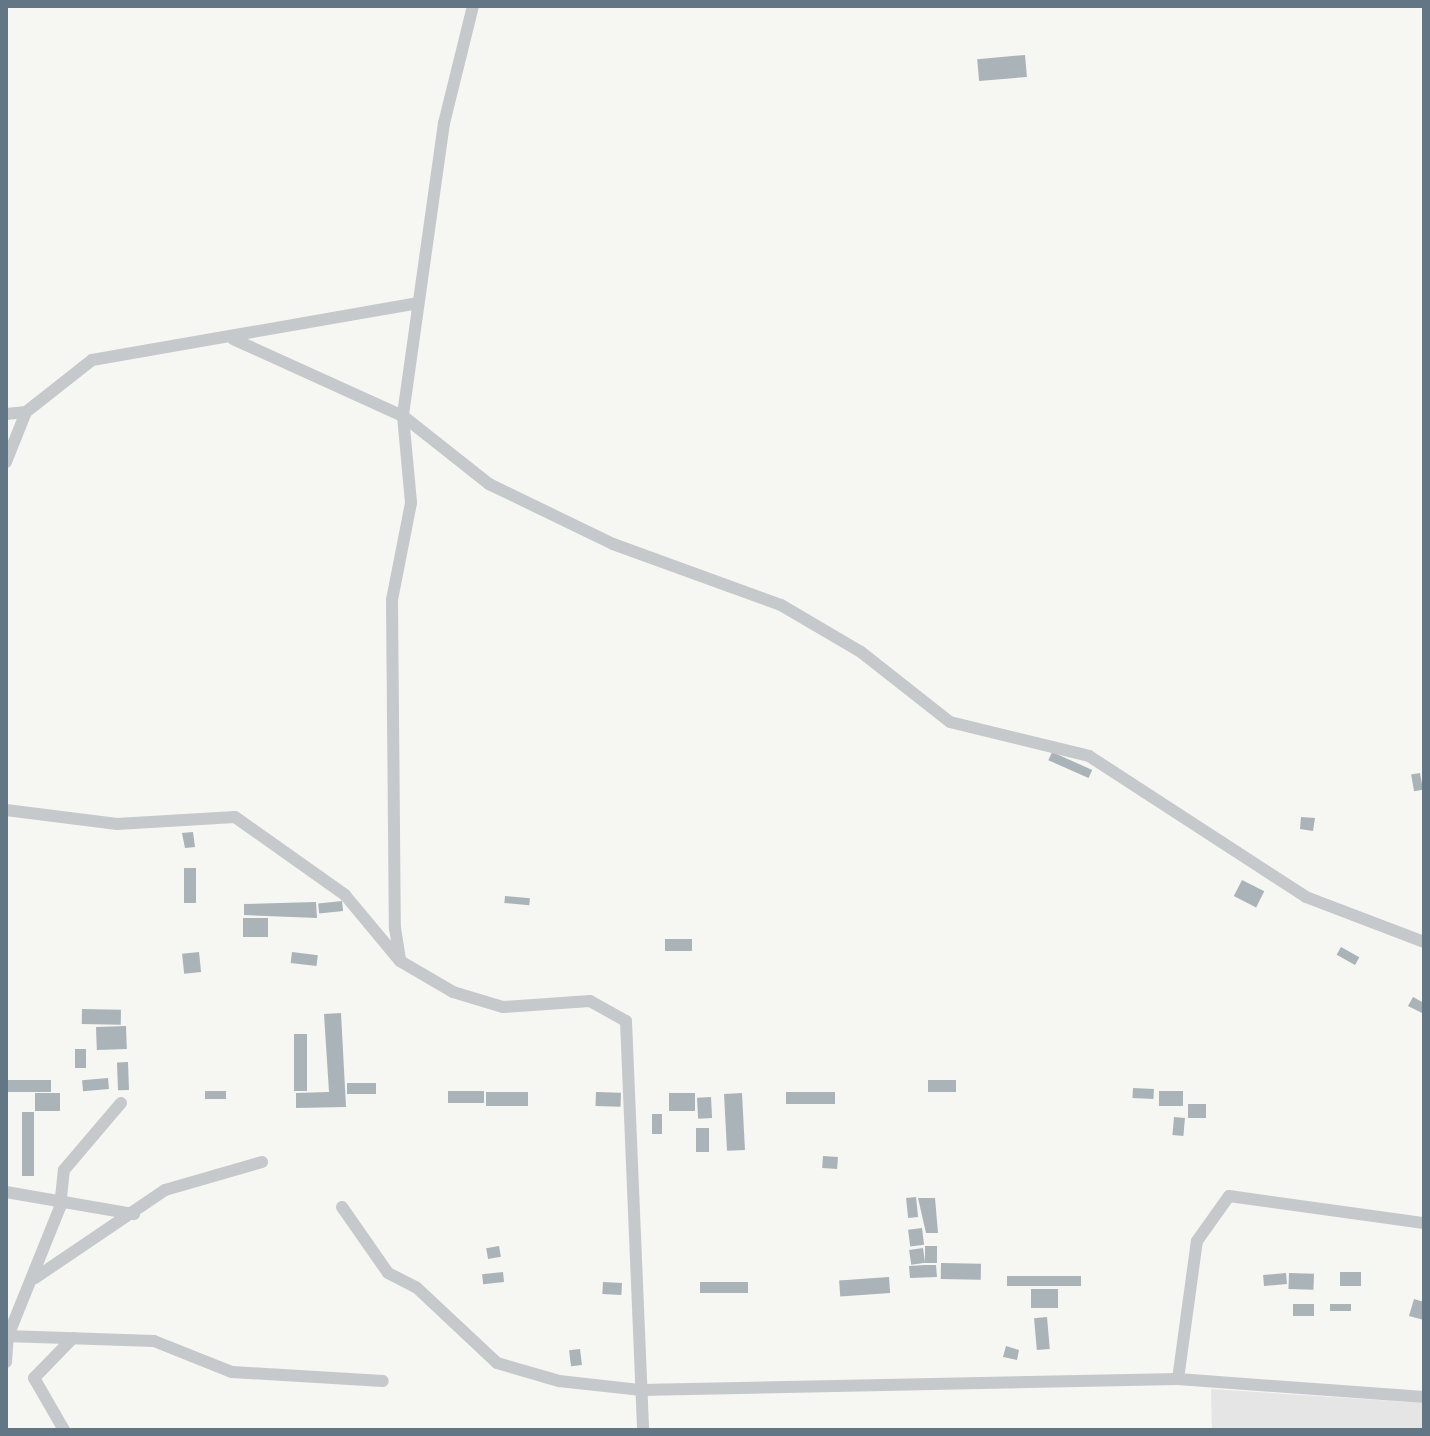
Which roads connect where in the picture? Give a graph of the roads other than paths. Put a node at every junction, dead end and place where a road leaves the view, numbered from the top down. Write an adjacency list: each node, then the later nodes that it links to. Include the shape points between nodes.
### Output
1 (473, 6): 2 (street, via 444,123)
2 (414, 304): 3 (street); 6 (street)
3 (233, 339): 4 (street, via 92,360); 6 (street)
4 (26, 412): 5 (street); 7 (street)
5 (6, 414)
6 (403, 416): 9 (street, via 489,484 613,544 781,605 872,660 950,722 1089,756 1306,897); 10 (street, via 411,503 392,600)
7 (6, 462)
8 (6, 810): 10 (street, via 117,824 235,817 345,895)
9 (1424, 942)
10 (400, 961): 24 (street, via 478,1001 503,1007 590,1001 626,1021)
11 (121, 1103): 14 (street, via 64,1170)
12 (262, 1162): 16 (street, via 165,1190)
13 (6, 1192): 14 (street)
14 (60, 1207): 16 (street); 18 (street)
15 (342, 1207): 24 (street, via 388,1273 416,1287 497,1363 559,1381)
16 (134, 1214): 18 (street)
17 (1424, 1223): 22 (street, via 1229,1196 1197,1241)
18 (35, 1278): 19 (street)
19 (7, 1336): 20 (street); 21 (street)
20 (73, 1338): 23 (street, via 154,1341 232,1372); 26 (street, via 34,1378)
21 (6, 1362)
22 (1178, 1379): 24 (street); 25 (street)
23 (383, 1381)
24 (640, 1390): 27 (street)
25 (1424, 1397)
26 (64, 1430)
27 (643, 1430)

